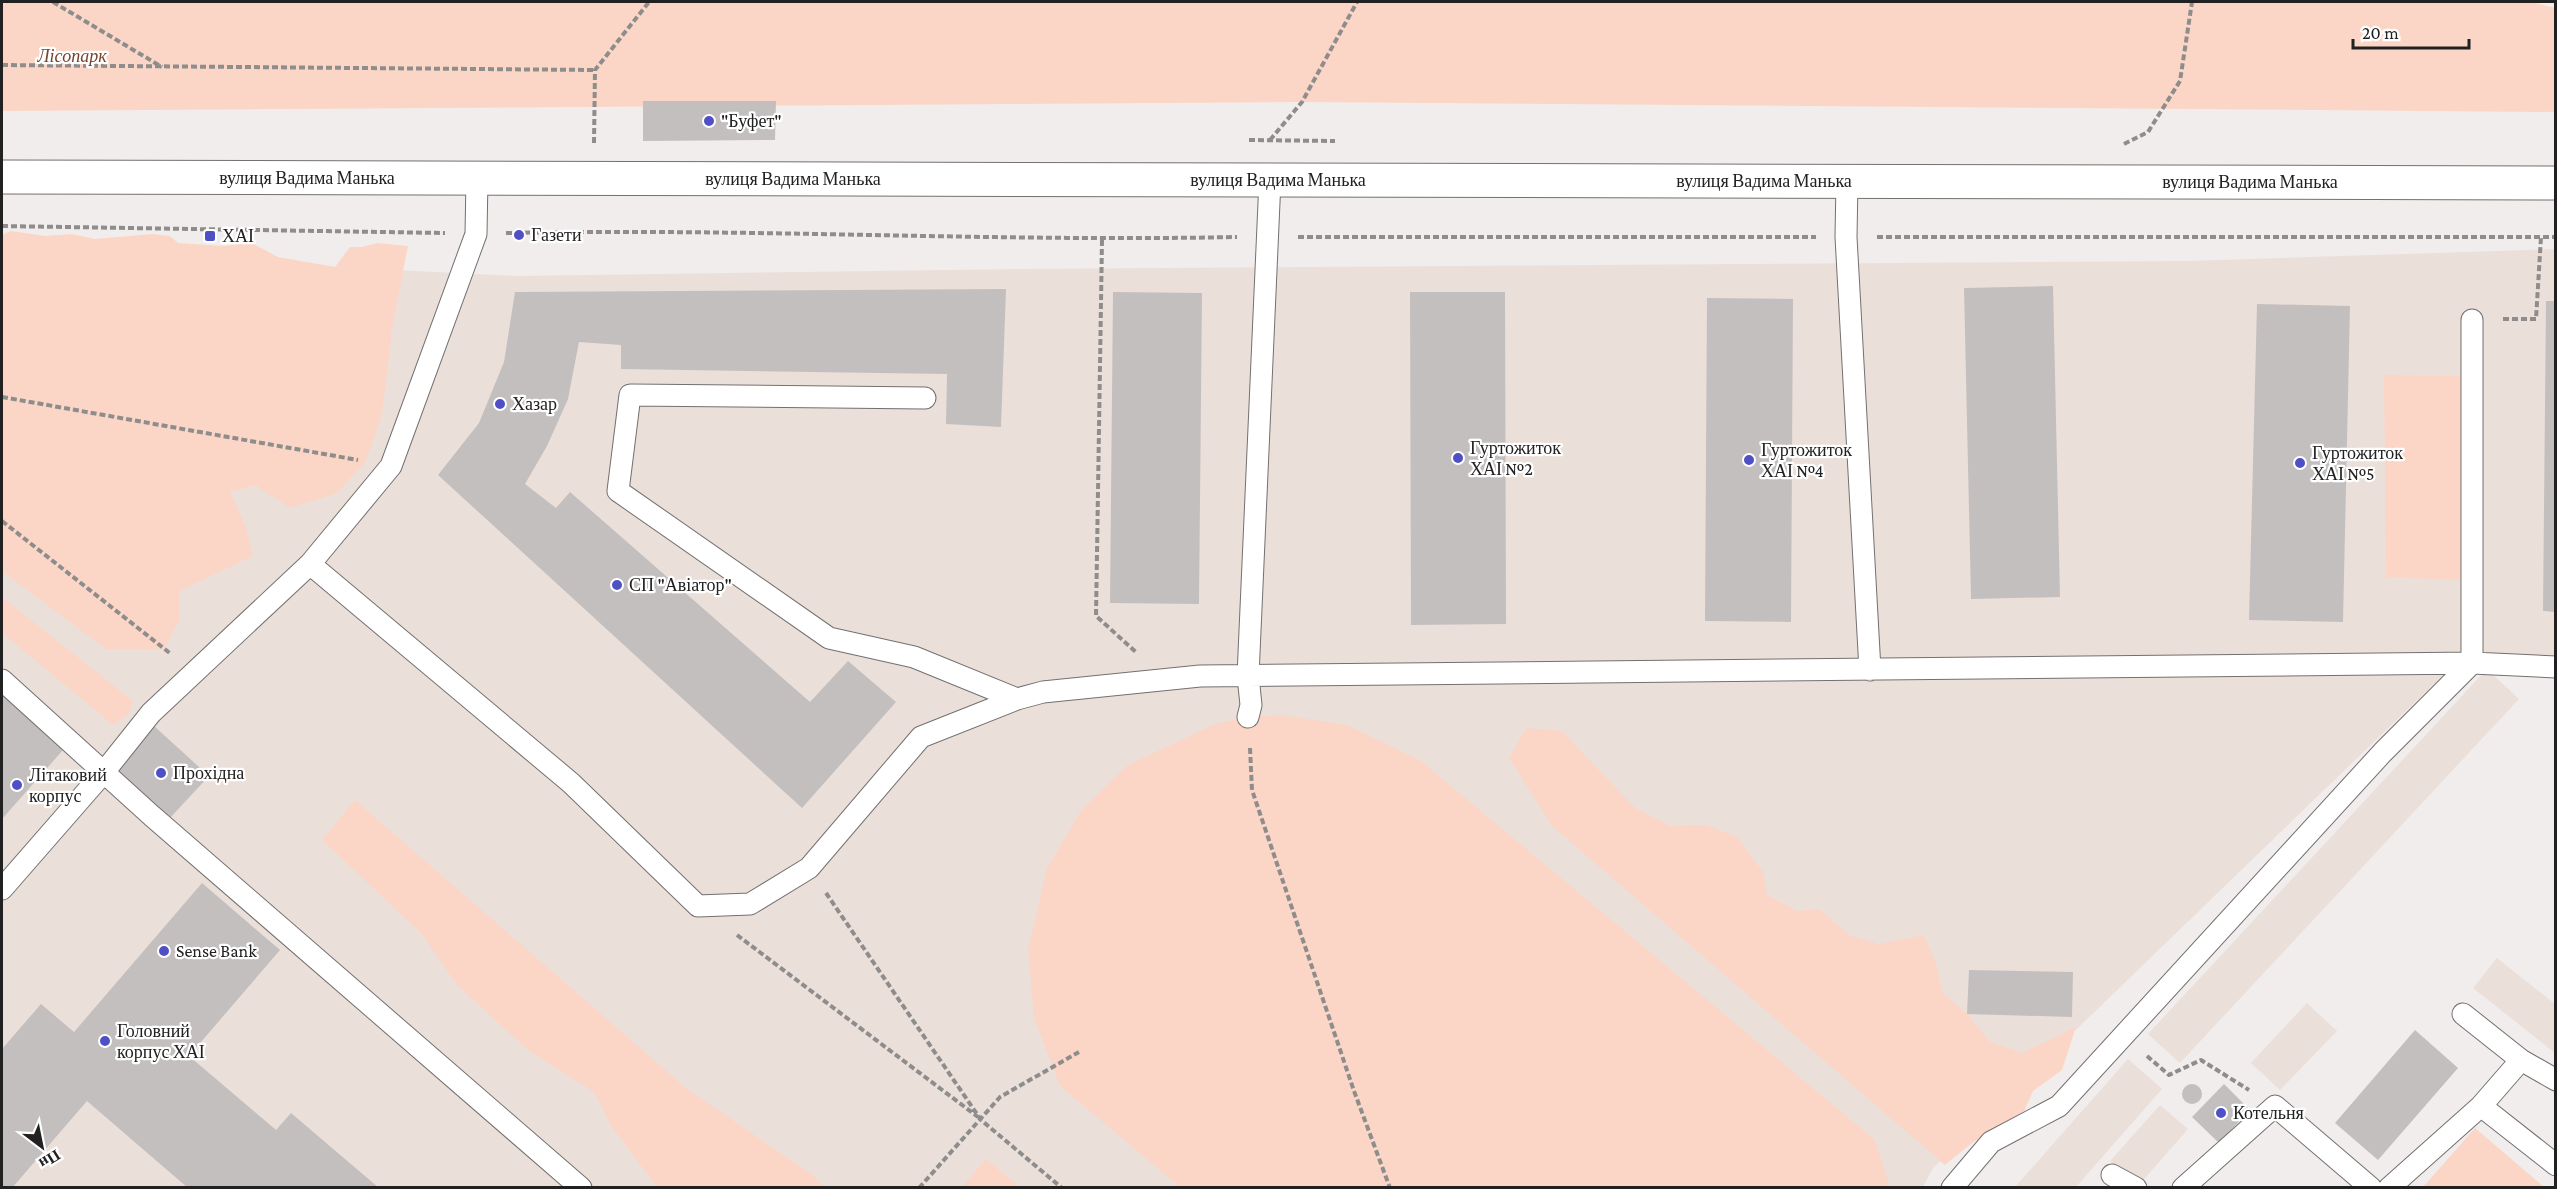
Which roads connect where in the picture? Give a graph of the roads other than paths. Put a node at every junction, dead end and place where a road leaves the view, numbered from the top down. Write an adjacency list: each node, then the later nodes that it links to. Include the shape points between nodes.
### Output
1 (2, 177): 2 (main road, вулиця Вадима Манька)
2 (477, 178): 3 (main road, вулиця Вадима Манька); 8 (lane, via 476,234 391,466)
3 (1270, 180): 4 (main road, вулиця Вадима Манька); 12 (lane)
4 (1847, 181): 5 (main road, вулиця Вадима Манька); 11 (lane, via 1846,237)
5 (2556, 183)
6 (2472, 320): 9 (lane)
7 (925, 398): 14 (lane, via 630,395 618,491 829,638 914,657)
8 (310, 564): 14 (lane, via 571,783 698,906 750,904 809,868 921,737); 16 (lane, via 151,712)
9 (2472, 663): 10 (lane); 11 (lane); 25 (lane, via 2383,752 2058,1106 1991,1142)
10 (2556, 667)
11 (1870, 670): 12 (lane)
12 (1248, 676): 14 (lane, via 1167,679 1043,692); 15 (lane)
13 (2, 680): 16 (lane)
14 (1017, 699)
15 (1248, 717)
16 (104, 772): 17 (lane); 24 (lane)
17 (2, 888)
18 (2463, 1014): 19 (lane)
19 (2521, 1060): 20 (lane); 21 (lane)
20 (2556, 1080)
21 (2481, 1106): 22 (lane); 29 (lane)
22 (2556, 1166)
23 (2112, 1175): 26 (lane)
24 (581, 1188)
25 (1952, 1188)
26 (2136, 1188)
27 (2183, 1188): 28 (lane, via 2276,1106)
28 (2370, 1188)
29 (2389, 1188)

